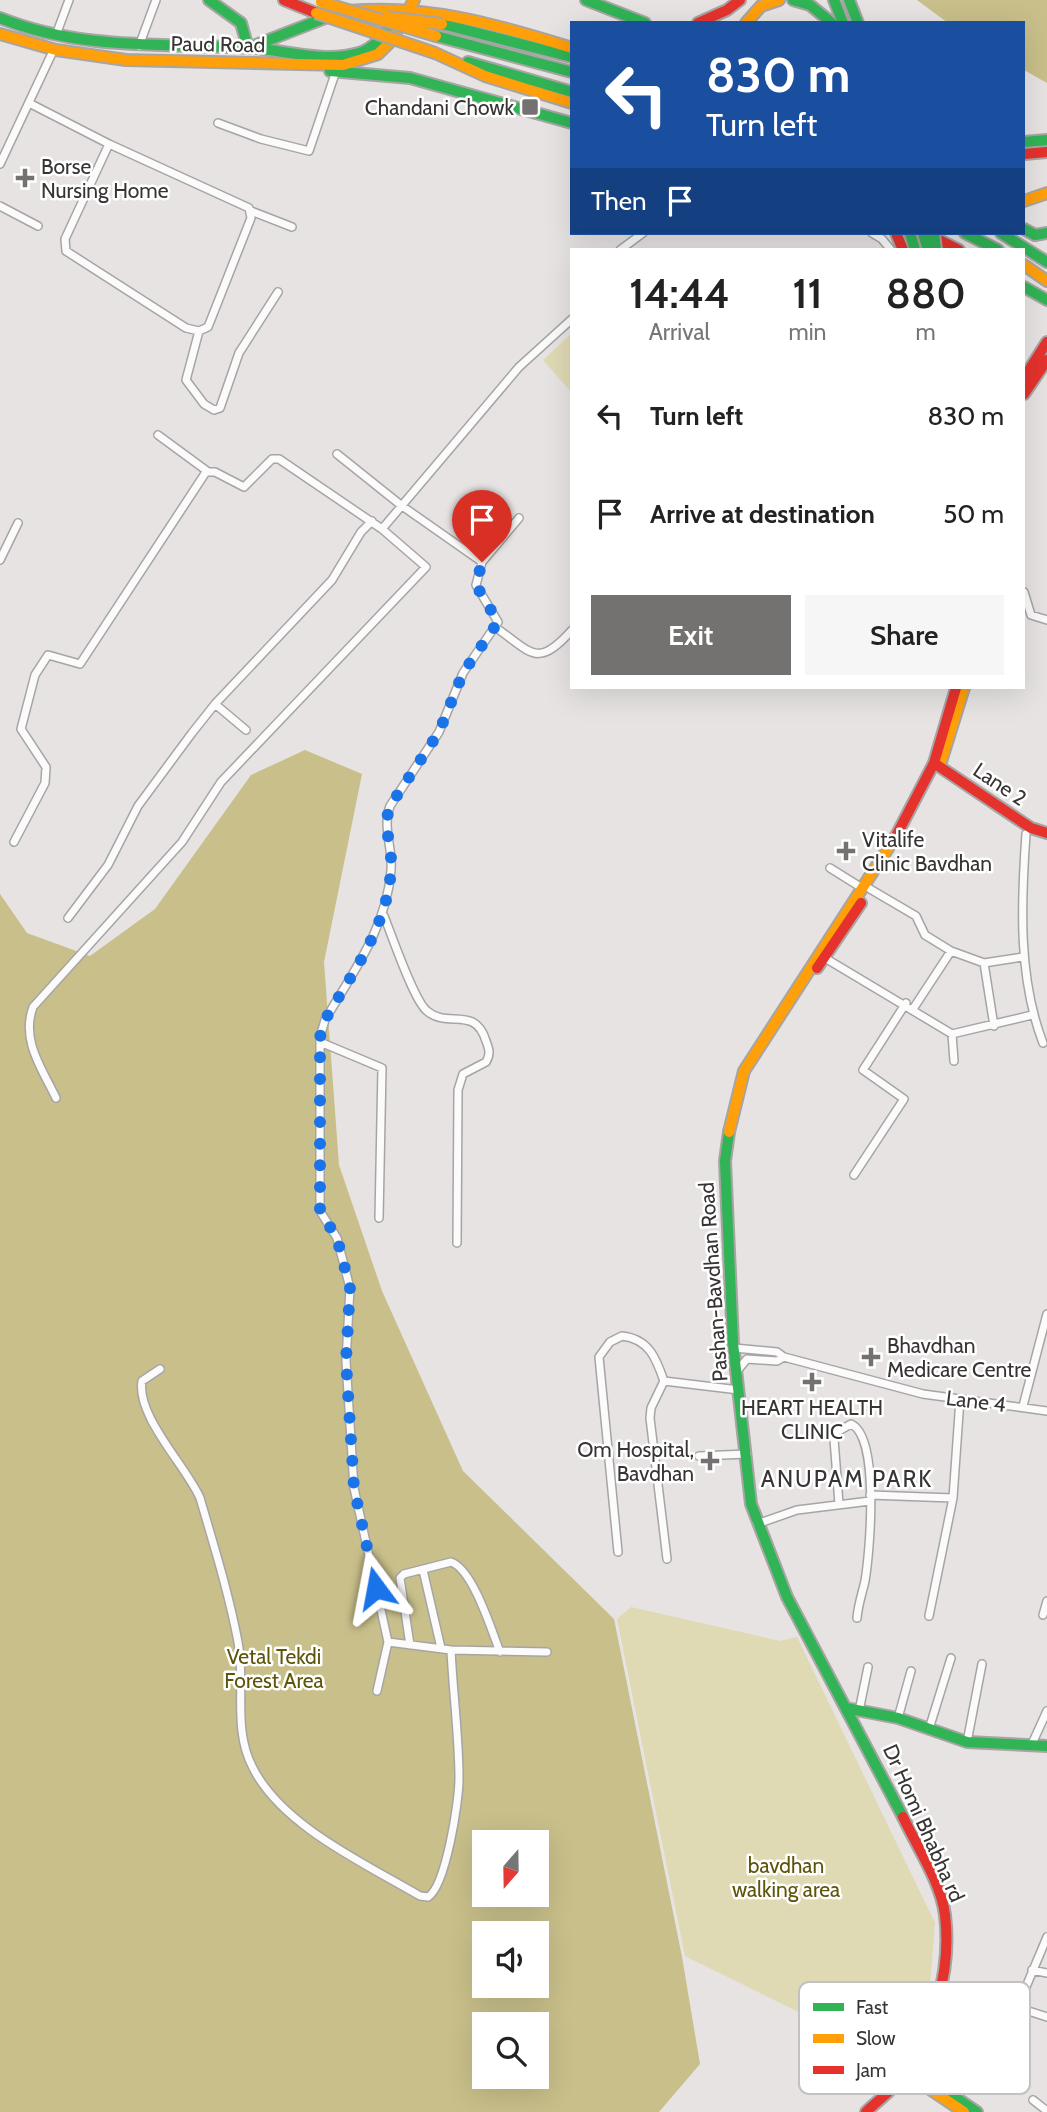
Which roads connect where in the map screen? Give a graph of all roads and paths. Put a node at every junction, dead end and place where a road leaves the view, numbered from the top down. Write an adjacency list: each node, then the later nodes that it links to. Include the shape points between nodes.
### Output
1 (69, 0): 23 (street)
2 (156, 0): 24 (street)
3 (209, 0): 26 (main road, via 242,23)
4 (284, 0): 28 (main road, bridge)
5 (586, 0): 16 (main road)
6 (740, 0): 17 (main road)
7 (779, 0): 18 (main road, via 761,6)
8 (793, 0): 19 (main road)
9 (834, 0): 20 (main road)
10 (849, 0): 21 (main road)
11 (318, 1): 14 (main road, bridge)
12 (380, 3): 13 (main road, Paud Road); 26 (main road, Paud Road, via 337,13)
13 (412, 3): 25 (main road); 26 (main road, Paud Road, via 375,45 357,54); 30 (main road, Paud Road, via 406,19 370,59 338,65)
14 (366, 17): 29 (main road, bridge, via 442,23); 32 (main road, bridge)
15 (0, 18): 23 (main road, Paud Road)
16 (640, 21)
17 (702, 21)
18 (748, 21)
19 (830, 21)
20 (842, 21)
21 (857, 21)
22 (0, 34): 27 (main road, Paud Road)
23 (56, 35): 24 (main road, Paud Road); 27 (main road)
24 (139, 46): 26 (main road, Paud Road)
25 (570, 47)
26 (248, 48)
27 (54, 49): 30 (main road, Paud Road, via 162,63); 35 (street)
28 (435, 53): 33 (main road); 34 (main road, via 495,80)
29 (570, 56)
30 (279, 64): 31 (main road)
31 (336, 71): 36 (main road, via 440,84); 37 (street, via 309,151)
32 (570, 71)
33 (570, 91)
34 (570, 102)
35 (29, 103): 40 (street); 42 (street)
36 (570, 121)
37 (218, 123)
38 (0, 137): 40 (street)
39 (1047, 140): 41 (main road)
40 (10, 142): 45 (street)
41 (1025, 142)
42 (109, 144): 49 (street); 75 (street, via 65,239 66,251 186,328)
43 (1047, 152): 44 (main road)
44 (1025, 155)
45 (0, 164)
46 (1047, 193): 47 (main road)
47 (1025, 201)
48 (0, 206): 50 (street)
49 (251, 211): 51 (street); 75 (street, via 208,327)
50 (38, 226)
51 (292, 227)
52 (1041, 234): 59 (main road)
53 (640, 235): 60 (street)
54 (875, 235): 61 (street)
55 (927, 235): 62 (main road)
56 (959, 235): 63 (main road)
57 (969, 235): 64 (main road)
58 (1004, 235): 65 (main road)
59 (1047, 243)
60 (623, 248)
61 (889, 248)
62 (955, 248)
63 (981, 248)
64 (994, 248)
65 (1025, 248)
66 (1025, 248): 67 (main road)
67 (1047, 262)
68 (1025, 266): 70 (main road)
69 (1025, 275): 73 (main road)
70 (1047, 281)
71 (1025, 286): 73 (main road)
72 (278, 292): 75 (street, via 239,353 219,408 214,410 186,380)
73 (1047, 297)
74 (570, 321): 83 (street, via 519,367)
75 (199, 331)
76 (1047, 342): 78 (main road)
77 (1047, 360): 79 (main road)
78 (1025, 376)
79 (1025, 393)
80 (159, 435): 82 (street)
81 (337, 454): 83 (street)
82 (208, 471): 85 (street, via 244,487 272,459 279,459); 101 (street, via 80,664 48,655 35,675 21,729 46,767 46,783)
83 (402, 506): 87 (street); 89 (street)
84 (519, 518): 89 (street)
85 (372, 522): 87 (street); 96 (street, via 332,580)
86 (18, 523): 88 (street)
87 (382, 529): 118 (street, via 426,566 242,758 182,842 33,1007 27,1035)
88 (0, 560)
89 (482, 562): 92 (street, via 476,585 498,617)
90 (1025, 595): 91 (street, via 1031,615)
91 (1047, 620)
92 (495, 627): 93 (street, via 532,654 541,655); 104 (street, via 463,673 439,732 386,816 392,868)
93 (570, 633)
94 (956, 689): 98 (main road, Pashan-Bavdhan Road)
95 (964, 689): 98 (main road, Pashan-Bavdhan Road)
96 (215, 704): 97 (street); 105 (street, via 138,806 108,865)
97 (246, 730)
98 (937, 765): 99 (main road, Lane 2, via 1031,828); 103 (main road, Pashan-Bavdhan Road)
99 (1047, 833)
100 (1026, 834): 107 (street)
101 (14, 842)
102 (830, 868): 103 (street)
103 (866, 889): 106 (street, via 916,916 925,935); 108 (main road, Pashan-Bavdhan Road); 110 (main road, Pashan-Bavdhan Road)
104 (384, 916): 115 (street, via 325,1020); 121 (street, via 425,1010 436,1017 466,1019 479,1026 489,1053 486,1062 463,1074 458,1090)
105 (68, 918)
106 (951, 951): 109 (street); 111 (street)
107 (1023, 957): 109 (street); 112 (street)
108 (825, 958): 110 (main road, Pashan-Bavdhan Road); 111 (street)
109 (984, 963): 113 (street)
110 (805, 978): 124 (main road, Pashan-Bavdhan Road, via 744,1071 733,1108 725,1161)
111 (909, 1006): 114 (street); 119 (street, via 863,1070 904,1098)
112 (1032, 1015): 113 (street); 116 (street)
113 (994, 1026): 114 (street)
114 (953, 1034): 117 (street)
115 (320, 1042): 120 (street, via 382,1068); 146 (street, via 320,1211 337,1238 348,1277 346,1361 354,1488)
116 (1043, 1044)
117 (954, 1061)
118 (56, 1098)
119 (854, 1175)
120 (379, 1218)
121 (457, 1243)
122 (1047, 1314): 123 (street)
123 (1044, 1336): 131 (street)
124 (734, 1348): 125 (street, Lane 4, via 777,1352); 127 (main road, Pashan-Bavdhan Road)
125 (784, 1357): 127 (street, Lane 4, via 777,1361 747,1359); 130 (street, Lane 4, via 923,1394)
126 (160, 1369): 149 (street, via 142,1381 142,1398 191,1478 202,1507 238,1642 241,1726 253,1769 297,1820 370,1867 428,1897 437,1888 446,1861 459,1781)
127 (737, 1371): 129 (main road, Pashan-Bavdhan Road)
128 (664, 1381): 129 (street); 139 (street, via 655,1355 633,1338 622,1336 610,1342 599,1357); 140 (street, via 650,1418)
129 (739, 1390): 133 (main road, Pashan-Bavdhan Road)
130 (960, 1399): 131 (street, Lane 4); 136 (street)
131 (1023, 1406): 132 (street, Lane 4)
132 (1047, 1411)
133 (747, 1454): 134 (street); 138 (main road, Pashan-Bavdhan Road)
134 (699, 1456)
135 (870, 1498): 136 (street); 137 (street); 137 (street, via 867,1442 860,1428 844,1425 834,1439); 145 (street, via 869,1545)
136 (953, 1499): 144 (street)
137 (839, 1504): 138 (street, via 797,1510)
138 (757, 1524): 157 (main road, Pashan-Bavdhan Road, via 787,1597)
139 (618, 1552)
140 (667, 1559)
141 (423, 1570): 147 (street, via 404,1574 399,1584); 148 (street); 150 (street, via 451,1562 459,1566 482,1605)
142 (1047, 1601): 143 (street)
143 (1043, 1615)
144 (929, 1616)
145 (857, 1618)
146 (388, 1642): 147 (street); 156 (street)
147 (410, 1644): 148 (street)
148 (441, 1648): 149 (street)
149 (451, 1650): 150 (street)
150 (500, 1652): 151 (street)
151 (547, 1652)
152 (951, 1658): 161 (street)
153 (982, 1664): 162 (street)
154 (868, 1667): 158 (street)
155 (911, 1671): 160 (street)
156 (377, 1691)
157 (846, 1708): 158 (main road); 168 (main road, Dr Homi Bhabha rd, via 895,1800 945,1914 947,1954)
158 (859, 1711): 160 (main road)
159 (1047, 1711): 163 (street)
160 (898, 1718): 161 (main road)
161 (929, 1729): 162 (main road)
162 (967, 1742): 163 (main road)
163 (1031, 1746): 164 (main road)
164 (1047, 1746)
165 (1046, 1941): 166 (street)
166 (1032, 1969): 167 (street); 169 (street)
167 (1047, 1973)
168 (942, 1982)
169 (1027, 1982)
170 (1030, 2012): 171 (street)
171 (1047, 2017)
172 (879, 2094): 176 (main road)
173 (942, 2094): 178 (main road)
174 (947, 2094): 179 (main road)
175 (1034, 2100): 177 (street)
176 (869, 2109)
177 (1047, 2111)
178 (964, 2112)
179 (978, 2112)

